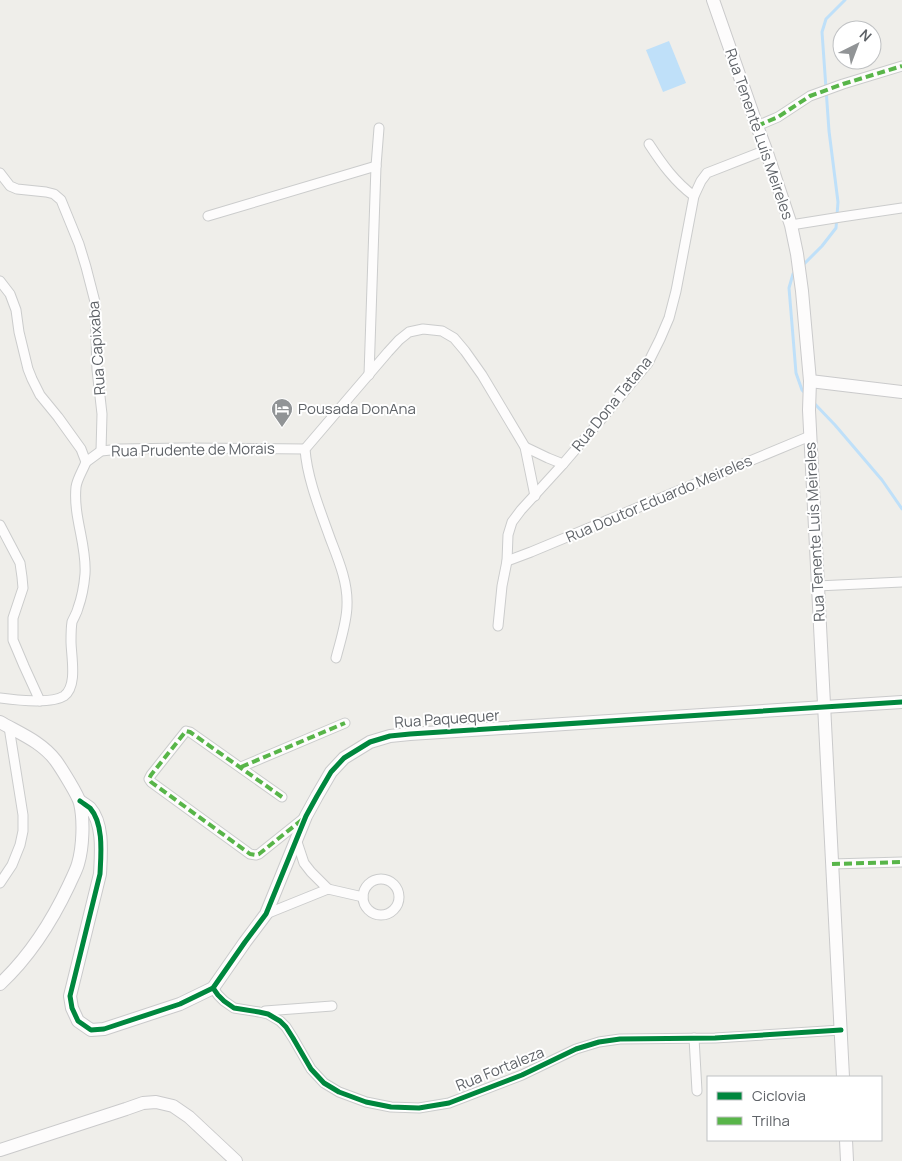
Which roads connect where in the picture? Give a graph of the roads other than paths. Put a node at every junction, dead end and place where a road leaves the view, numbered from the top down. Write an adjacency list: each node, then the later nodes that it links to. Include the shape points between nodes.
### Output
1 (713, 0): 3 (street, Rua Tenente Luís Meireles)
2 (902, 66): 3 (street, via 810,96 778,118)
3 (757, 126): 6 (street, Rua Tenente Luís Meireles)
4 (379, 128): 7 (street)
5 (649, 144): 9 (street, via 669,172)
6 (766, 150): 9 (street, Rua Dona Tatana, via 707,173); 12 (street, Rua Tenente Luís Meireles)
7 (376, 166): 11 (street); 14 (street)
8 (0, 173): 20 (street, Rua Capixaba, via 10,186 54,194 61,200 79,244 94,302)
9 (694, 196): 22 (street, Rua Dona Tatana, via 676,291 660,339 648,363)
10 (902, 208): 12 (street)
11 (208, 216)
12 (791, 226): 15 (street, Rua Tenente Luís Meireles, via 800,276)
13 (0, 281): 21 (street, via 16,310 32,379 81,449)
14 (369, 375): 18 (street, via 409,332 423,328 442,331 454,338 465,351); 19 (street)
15 (809, 386): 16 (street); 17 (street, Rua Tenente Luís Meireles)
16 (902, 392)
17 (810, 436): 25 (street, Rua Doutor Eduardo Meireles); 27 (street, Rua Tenente Luís Meireles)
18 (525, 447): 22 (street); 23 (street)
19 (304, 449): 20 (street, Rua Prudente de Morais); 29 (street, via 345,584 347,605)
20 (102, 451): 21 (street, Rua Prudente de Morais)
21 (86, 462): 31 (street, via 76,485 85,573 83,592 72,623 71,688 54,700)
22 (564, 464): 23 (street, Rua Dona Tatana)
23 (535, 496): 25 (street, Rua Dona Tatana, via 512,522)
24 (0, 525): 31 (street, via 20,563 22,577 23,588 13,618 13,640)
25 (507, 561): 28 (street, Rua Dona Tatana)
26 (901, 582): 27 (street)
27 (817, 586): 33 (street, Rua Tenente Luís Meireles)
28 (498, 626)
29 (336, 658)
30 (0, 698): 31 (street)
31 (40, 701)
32 (902, 702): 33 (street, Rua Paquequer)
33 (824, 707): 39 (street, Rua Paquequer, via 390,736 370,742 344,758 331,772); 42 (street, Rua Tenente Luís Meireles)
34 (345, 723): 36 (street)
35 (4, 724): 38 (street, via 37,743 55,760); 43 (street, via 23,815 23,831 12,865)
36 (241, 767): 37 (street); 39 (street, via 186,731 149,779 250,854 259,854)
37 (282, 797)
38 (80, 801): 47 (street, via 82,823 78,864 39,938); 48 (street, via 90,808 96,820 102,853 100,874 70,996 78,1020 91,1030 104,1029 180,1004)
39 (306, 816): 40 (street, Rua Paquequer)
40 (297, 842): 44 (street, via 304,863); 46 (street, Rua Paquequer)
41 (902, 862): 42 (street)
42 (832, 864): 51 (street, Rua Tenente Luís Meireles)
43 (0, 883)
44 (328, 890): 45 (street); 46 (street)
45 (363, 897): 45 (street, via 367,886 382,879 397,888 399,896 398,905 384,915 375,915 368,910)
46 (266, 914): 48 (street, Rua Paquequer)
47 (0, 984)
48 (213, 988): 50 (street, Rua Fortaleza, via 224,1002 234,1008)
49 (332, 1006): 50 (street)
50 (259, 1012): 52 (street, Rua Fortaleza, via 275,1017 286,1027 311,1069 324,1083 366,1102 392,1108 449,1103 599,1042)
51 (841, 1030): 52 (street, Rua Fortaleza); 53 (street, Rua Tenente Luís Meireles)
52 (694, 1038): 54 (street)
53 (843, 1076)
54 (697, 1091)
55 (846, 1141): 58 (street)
56 (0, 1150): 57 (street, via 143,1103 156,1102 173,1106 189,1117)
57 (236, 1161)
58 (847, 1161)

